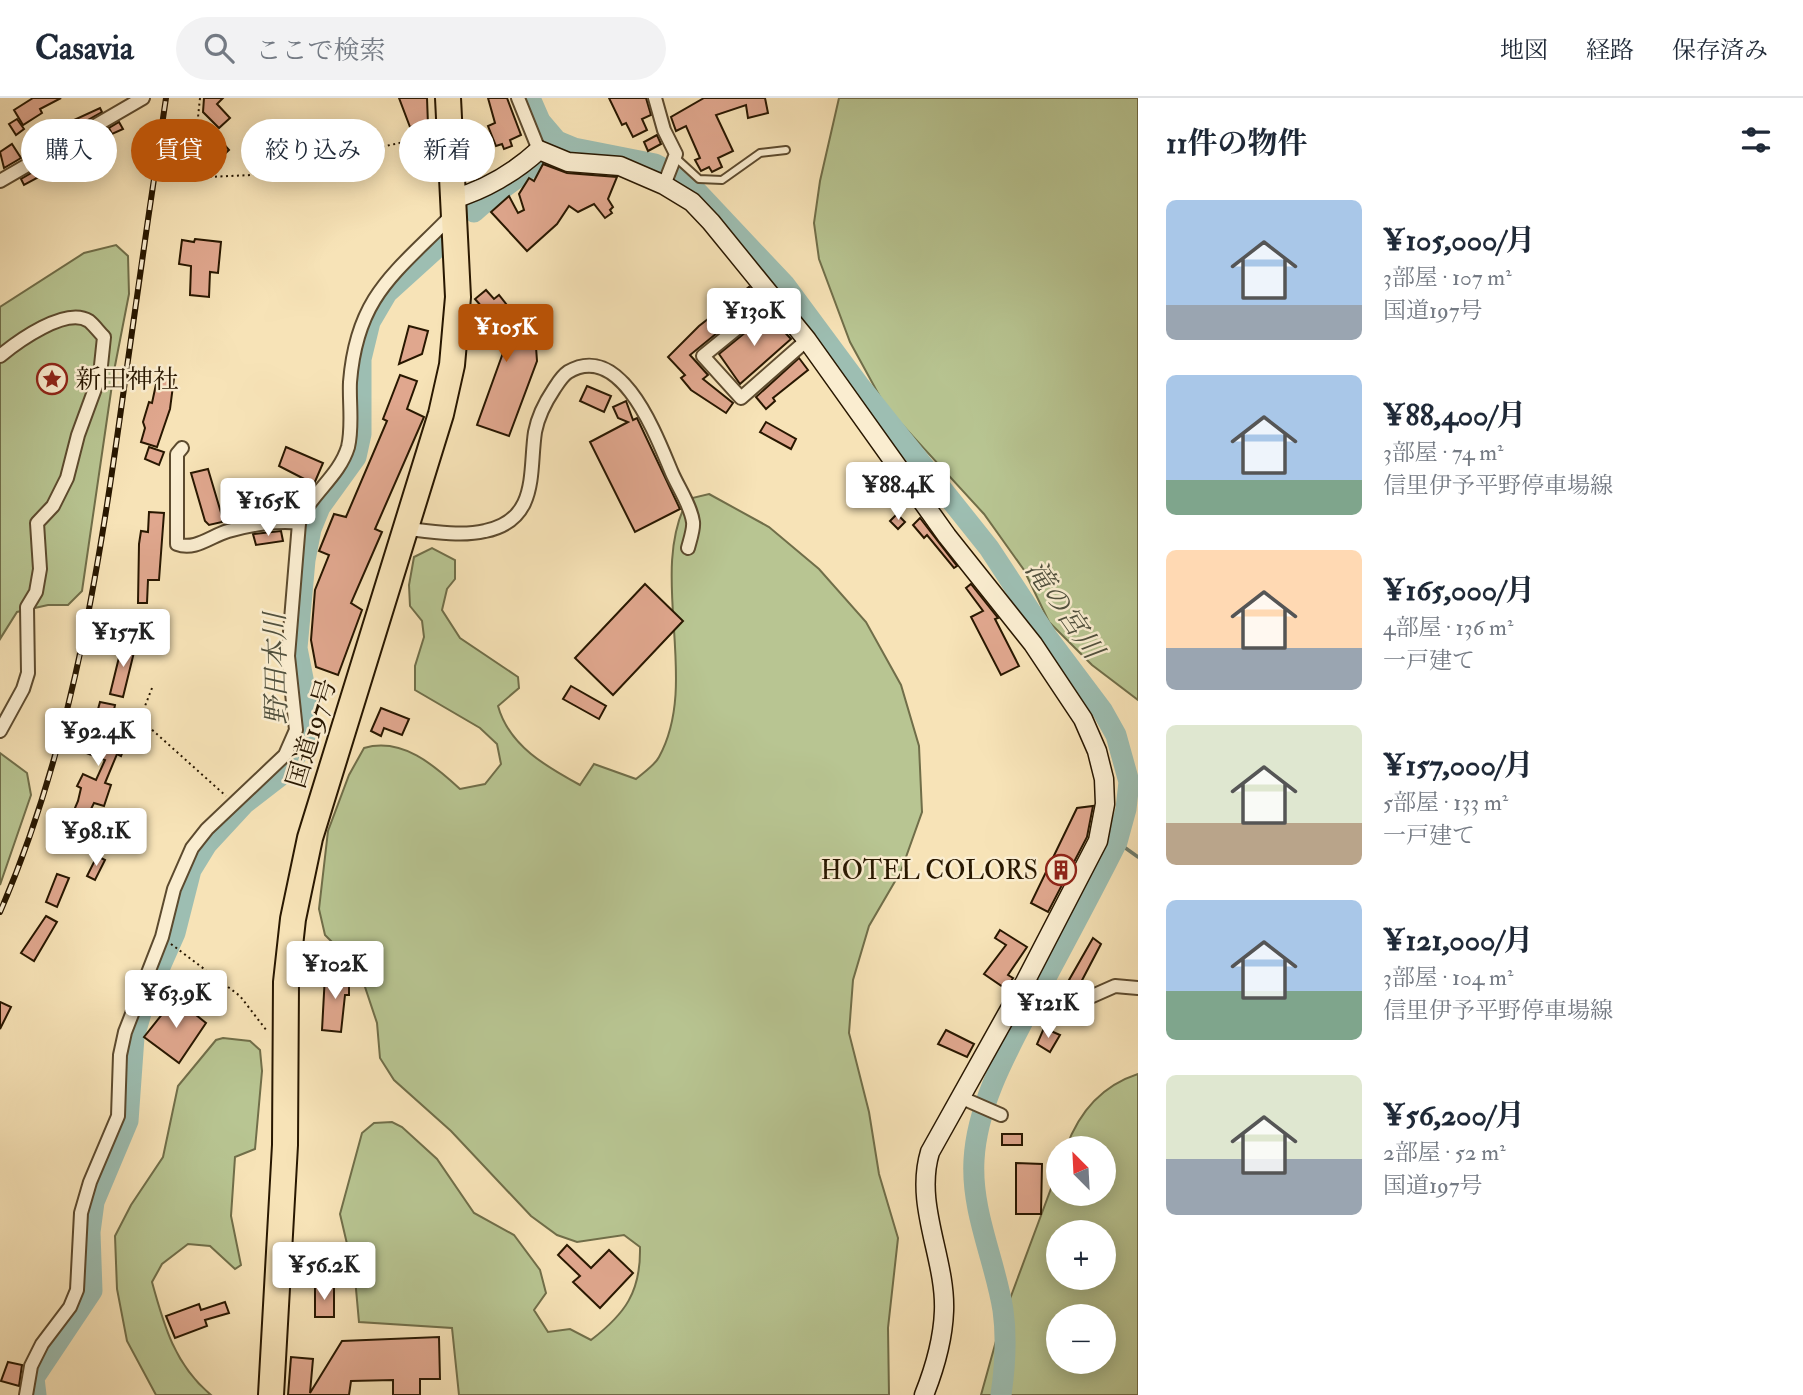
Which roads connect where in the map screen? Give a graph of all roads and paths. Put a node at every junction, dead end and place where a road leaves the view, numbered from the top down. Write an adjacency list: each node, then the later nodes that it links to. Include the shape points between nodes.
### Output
1 (143, 98): 11 (street)
2 (200, 98): 7 (path, via 198,161 208,177 251,175)
3 (448, 98): 6 (highway, 国道197号)
4 (518, 98): 9 (street)
5 (655, 98): 10 (street, via 664,130 675,146)
6 (449, 119)
7 (399, 143)
8 (786, 149): 10 (lane, via 760,153 722,180 699,179)
9 (539, 150): 13 (main road, via 568,162 620,166); 14 (main road, via 524,164)
10 (675, 160): 13 (street)
11 (0, 181)
12 (452, 182): 14 (highway, 国道197号)
13 (664, 183): 15 (main road, via 692,202)
14 (453, 206): 19 (street, via 376,292 350,382 348,447 305,507); 20 (highway, 国道197号, via 458,297 452,365)
15 (774, 298): 16 (main road); 16 (street, via 703,356 741,398)
16 (807, 340): 26 (main road, via 947,536 1034,644 1083,719 1097,751 1105,804 1098,841)
17 (0, 356): 23 (street, via 38,329 68,318 87,320 104,337 100,375 67,478 53,506 37,523 40,569 36,592 27,607 28,673)
18 (182, 448): 19 (street, via 177,454 177,544 192,547 238,529)
19 (299, 523): 24 (street, via 288,656 296,730 285,755)
20 (406, 529): 21 (street, via 469,534 488,531 512,518 528,495 536,431 545,402 564,374 595,366 623,383 653,429 694,522); 32 (highway, 国道197号, via 310,838 293,919 286,982 285,1145)
21 (688, 548)
22 (152, 688): 24 (path, via 140,719)
23 (0, 731)
24 (234, 804): 25 (street, via 192,848 174,889)
25 (162, 937): 28 (path, via 240,996); 31 (street, via 125,1032 118,1116 81,1213 77,1290 31,1366)
26 (1028, 983): 27 (street, via 1072,1005 1115,986); 29 (main road)
27 (1138, 988)
28 (269, 1032)
29 (966, 1100): 30 (street); 33 (main road, via 930,1152 925,1169 944,1312)
30 (1001, 1115)
31 (26, 1395)
32 (271, 1395)
33 (924, 1395)

